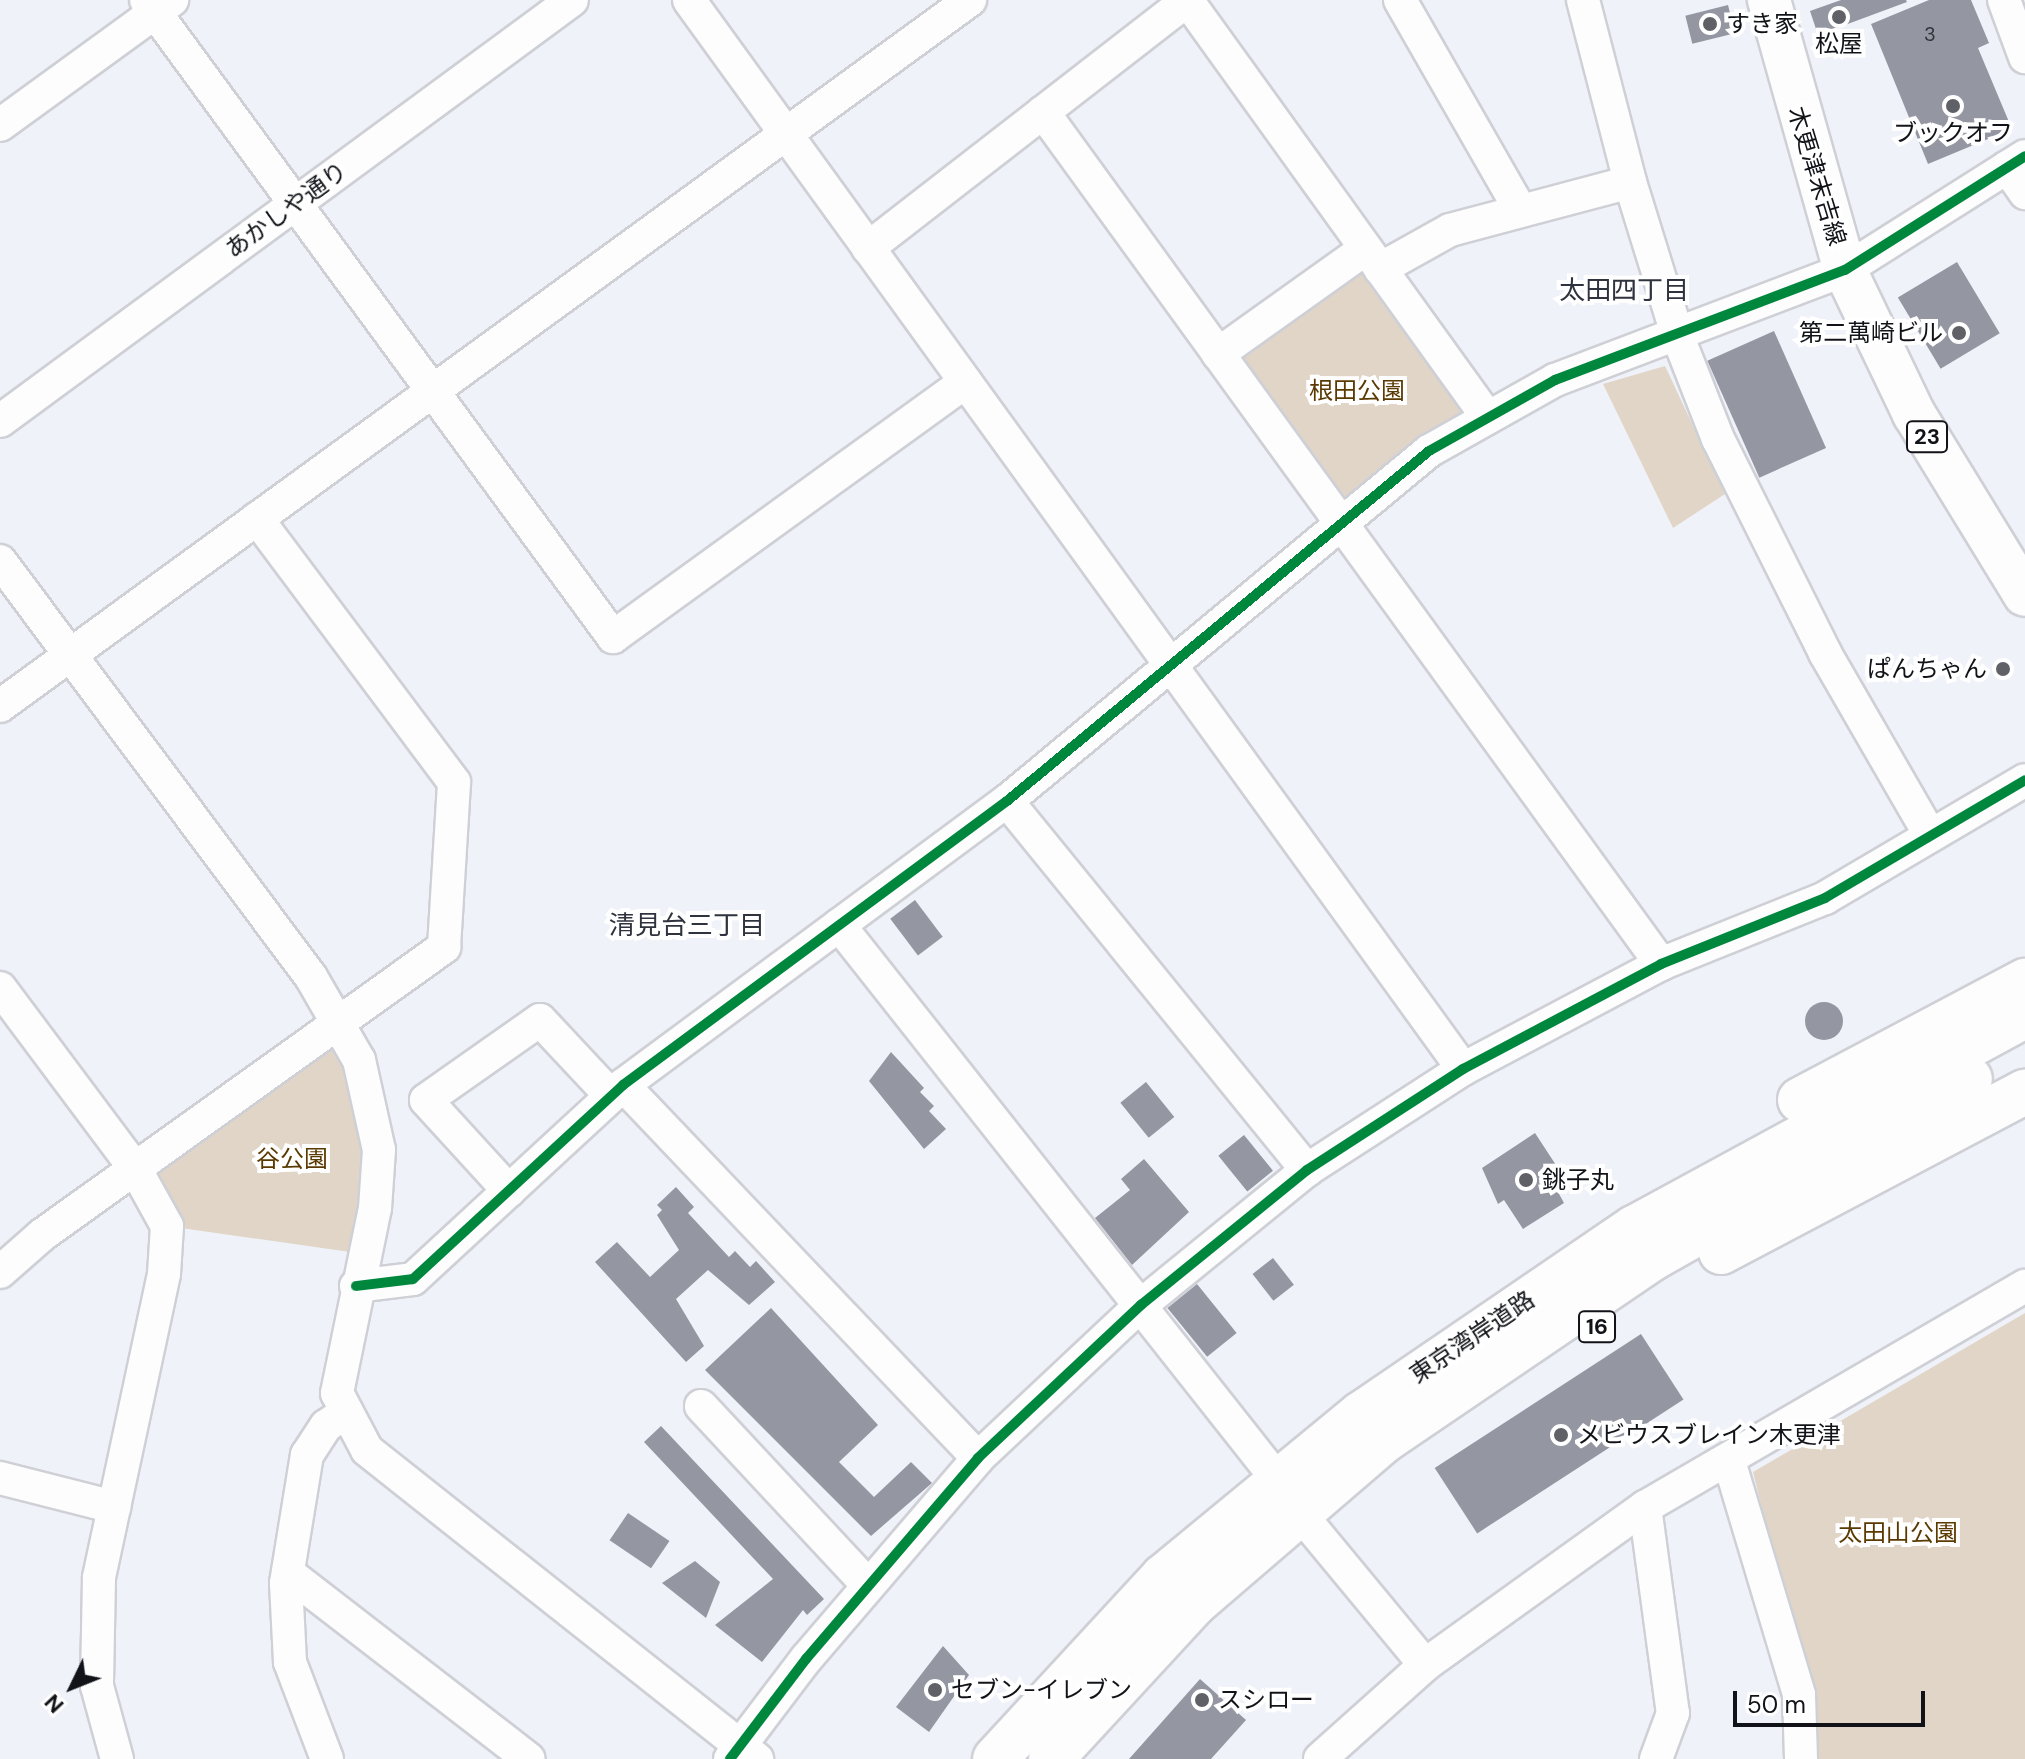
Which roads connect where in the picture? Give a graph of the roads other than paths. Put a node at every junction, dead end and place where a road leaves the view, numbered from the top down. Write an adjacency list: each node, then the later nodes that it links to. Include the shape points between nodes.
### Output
1 (572, 0): 16 (street, あかしや通り)
2 (689, 0): 13 (street)
3 (970, 0): 13 (street)
4 (1187, 0): 11 (street); 19 (street)
5 (1400, 0): 17 (street)
6 (1583, 0): 15 (street)
7 (1769, 0): 20 (main road, 木更津末吉線 / 23)
8 (2004, 0): 10 (street)
9 (158, 4): 12 (street); 16 (street)
10 (2025, 57)
11 (1043, 112): 18 (street); 22 (street)
12 (0, 125)
13 (786, 134): 18 (street); 24 (street)
14 (2019, 172): 20 (street)
15 (1630, 182): 17 (street); 21 (street)
16 (292, 206): 24 (street); 26 (street, あかしや通り)
17 (1521, 211): 19 (street)
18 (868, 248): 23 (street)
19 (1372, 259): 22 (street); 25 (street)
20 (1845, 270): 21 (street); 30 (main road, 木更津末吉線 / 23, via 1914,414)
21 (1678, 337): 25 (street, via 1555,380); 36 (street, via 1758,522)
22 (1218, 354): 28 (street)
23 (965, 382): 24 (street, via 613,637); 32 (street)
24 (433, 391): 27 (street)
25 (1485, 414): 28 (street)
26 (0, 421)
27 (257, 519): 31 (street); 42 (street, via 454,782 444,947)
28 (1341, 523): 32 (street); 38 (street)
29 (0, 561): 31 (street)
30 (2025, 595)
31 (70, 655): 33 (street); 42 (street)
32 (1170, 665): 35 (street); 44 (street)
33 (0, 706)
34 (2025, 780): 36 (street)
35 (1007, 801): 37 (street); 48 (street)
36 (1930, 835): 38 (street, via 1825,898)
37 (839, 925): 45 (street); 53 (street)
38 (1661, 964): 44 (street)
39 (2025, 981): 60 (highway, 16, via 1640,1191 1477,1296 1295,1436)
40 (0, 988): 47 (street)
41 (2025, 1016): 56 (highway, 東京湾岸道路 / 16, via 1634,1228)
42 (341, 1020): 47 (street); 51 (street, via 359,1060 379,1150 375,1208)
43 (2025, 1050): 56 (highway, 東京湾岸道路 / 16, via 1653,1258)
44 (1463, 1069): 48 (street)
45 (617, 1091): 49 (street); 49 (street, via 540,1020 426,1100); 57 (street)
46 (2025, 1092): 63 (highway, 16, via 1669,1279)
47 (136, 1170): 50 (street); 61 (street, via 167,1226 165,1263)
48 (1307, 1170): 53 (street)
49 (509, 1191): 51 (street, via 413,1279)
50 (0, 1272)
51 (356, 1286): 55 (street, via 337,1393)
52 (2025, 1286): 58 (street)
53 (1141, 1305): 57 (street); 60 (street)
54 (701, 1406): 65 (street)
55 (346, 1412): 64 (street, via 326,1426 307,1455); 68 (street, via 367,1450 402,1481)
56 (1373, 1427): 60 (highway, 東京湾岸道路 / 16); 66 (highway, 東京湾岸道路 / 16)
57 (978, 1458): 65 (street)
58 (1729, 1461): 62 (street); 76 (street, via 1799,1695)
59 (0, 1478): 61 (street)
60 (1277, 1479): 72 (highway, 東京湾岸道路 / 16, via 1163,1577)
61 (114, 1507): 70 (street, via 99,1578 96,1640 97,1686)
62 (1645, 1507): 67 (street); 75 (street, via 1673,1713)
63 (1311, 1527): 66 (highway, 16); 67 (street)
64 (288, 1573): 69 (street, via 290,1662); 71 (street)
65 (867, 1584): 68 (street)
66 (1194, 1604): 73 (highway, 東京湾岸道路 / 16)
67 (1425, 1665): 74 (street)
68 (742, 1755)
69 (320, 1757)
70 (117, 1759)
71 (529, 1759)
72 (995, 1759)
73 (1051, 1759)
74 (1320, 1759)
75 (1656, 1759)
76 (1801, 1759)

